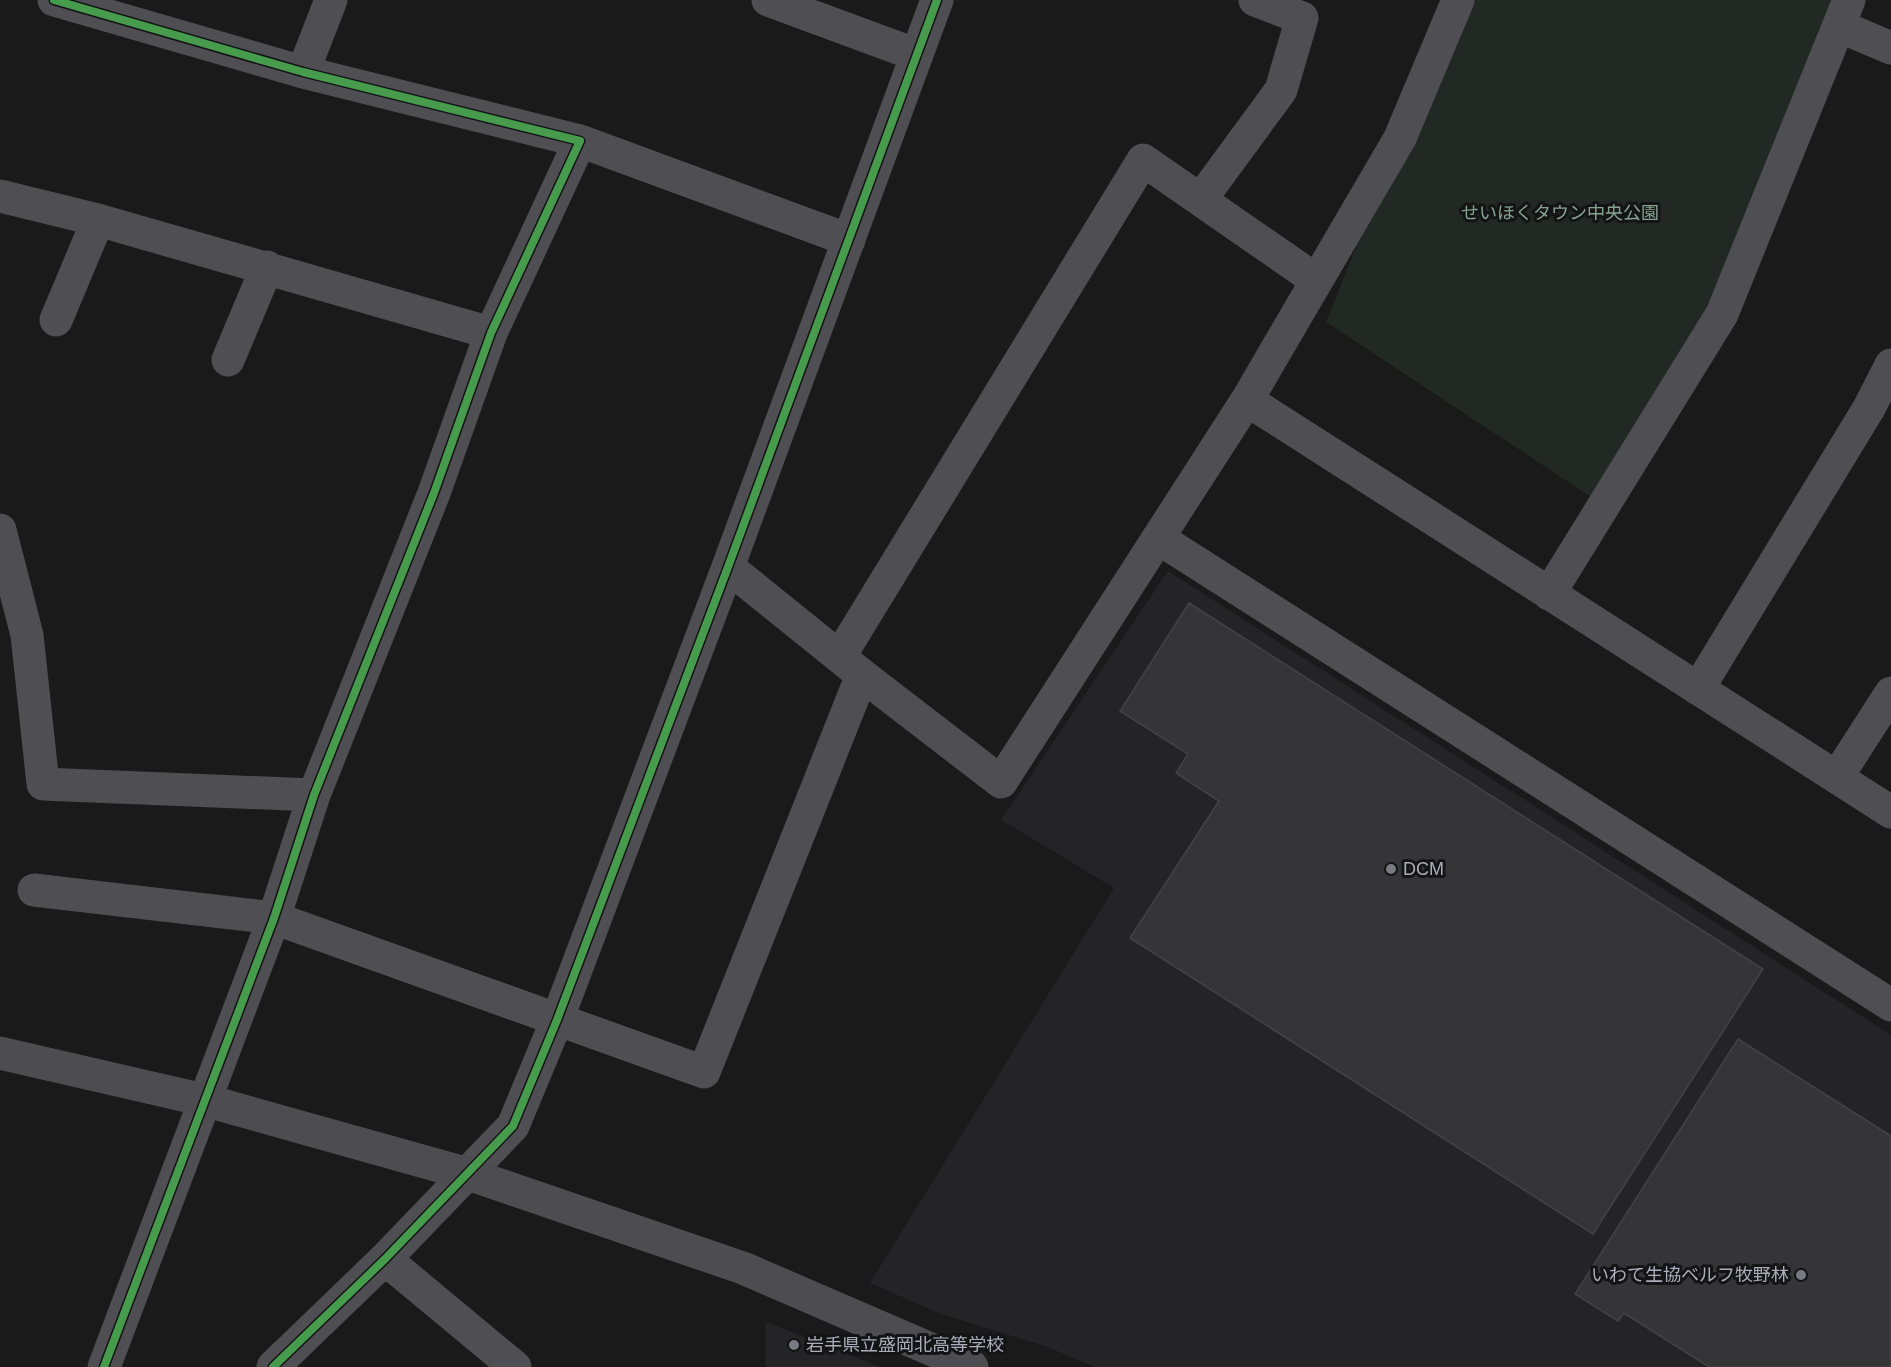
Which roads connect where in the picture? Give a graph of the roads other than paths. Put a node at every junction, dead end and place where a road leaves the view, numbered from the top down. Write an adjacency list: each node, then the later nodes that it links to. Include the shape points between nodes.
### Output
1 (54, 0): 10 (street)
2 (331, 0): 10 (street)
3 (768, 0): 9 (street)
4 (937, 0): 9 (street)
5 (1255, 0): 13 (street, via 1302,18 1281,90)
6 (1458, 0): 17 (street, via 1400,138)
7 (1844, 13): 8 (street); 26 (street, via 1722,314)
8 (1891, 48)
9 (917, 55): 15 (street)
10 (303, 72): 11 (street)
11 (580, 141): 15 (street); 19 (street)
12 (0, 196): 14 (street)
13 (1201, 199): 17 (street); 27 (street, via 1143,160)
14 (98, 220): 16 (street); 18 (street)
15 (849, 240): 25 (street)
16 (267, 267): 19 (street); 20 (street)
17 (1316, 280): 22 (street)
18 (56, 320)
19 (491, 333): 31 (street, via 435,493)
20 (228, 360)
21 (1891, 365): 28 (street, via 1869,408)
22 (1246, 400): 24 (street); 26 (street)
23 (0, 530): 31 (street, via 27,635 43,784)
24 (1158, 538): 27 (street, via 1001,783); 35 (street)
25 (728, 567): 27 (street); 36 (street)
26 (1549, 594): 28 (street)
27 (851, 666): 36 (street, via 704,1072)
28 (1698, 689): 30 (street)
29 (1891, 693): 30 (street)
30 (1837, 777): 32 (street)
31 (314, 795): 34 (street)
32 (1891, 812)
33 (34, 890): 34 (street)
34 (274, 918): 36 (street); 38 (street)
35 (1891, 1005)
36 (557, 1020): 39 (street, via 513,1126)
37 (10, 1056): 38 (street)
38 (204, 1100): 39 (street); 42 (street)
39 (468, 1174): 40 (street); 44 (street, via 743,1268)
40 (386, 1259): 41 (street); 43 (street)
41 (275, 1366)
42 (104, 1367)
43 (515, 1367)
44 (972, 1367)

